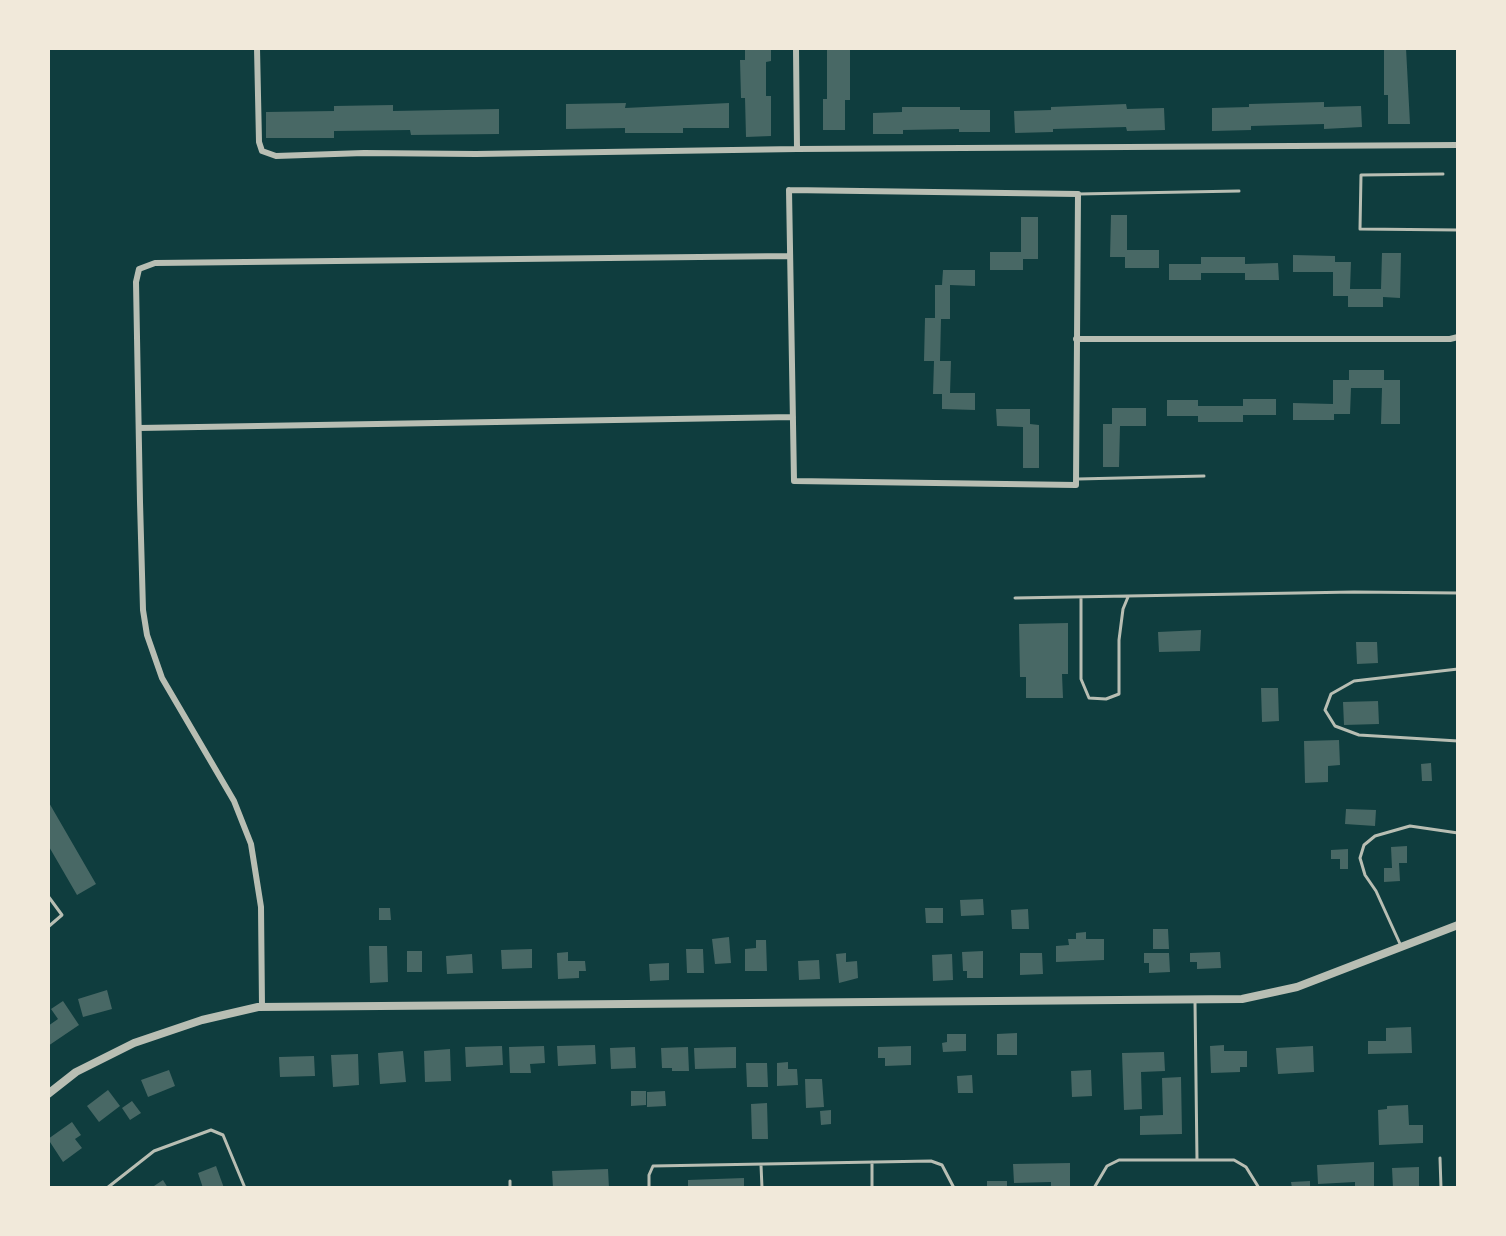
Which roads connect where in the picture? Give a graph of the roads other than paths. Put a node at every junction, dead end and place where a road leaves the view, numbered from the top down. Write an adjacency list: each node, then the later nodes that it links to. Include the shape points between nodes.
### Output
1 (257, 48): 4 (street, via 259,142 262,151 276,156)
2 (796, 48): 4 (street)
3 (1458, 145): 4 (street)
4 (797, 148)
5 (1443, 174): 8 (lane, via 1361,175 1360,229)
6 (1239, 191): 7 (lane)
7 (1078, 194): 9 (street, via 789,190); 11 (street)
8 (1458, 230)
9 (790, 256): 12 (street); 13 (street, via 155,263 139,269 136,282)
10 (1458, 337): 11 (street)
11 (1076, 339): 15 (street)
12 (793, 417): 13 (street); 15 (street, via 794,481)
13 (139, 428): 28 (street, via 143,610 147,635 162,678 234,801 251,844 261,908)
14 (1204, 476): 15 (lane)
15 (1076, 482)
16 (1458, 593): 18 (lane)
17 (1081, 597): 18 (lane); 18 (lane, via 1081,679 1089,698 1106,699 1119,694 1119,640); 19 (lane)
18 (1128, 597)
19 (1015, 598)
20 (1458, 669): 21 (lane, via 1354,681 1331,694 1325,711 1335,726 1359,735)
21 (1458, 741)
22 (1458, 833): 26 (lane, via 1410,826 1375,836 1364,845 1360,858 1365,875)
23 (48, 896): 25 (lane, via 62,915)
24 (1458, 925): 26 (street)
25 (48, 927)
26 (1401, 946): 27 (street, via 1282,992 1242,999)
27 (1195, 1000): 28 (street); 31 (lane)
28 (262, 1007): 29 (street, via 202,1020 134,1043 76,1072)
29 (48, 1094)
30 (1440, 1158): 44 (lane)
31 (1197, 1160): 42 (lane, via 1119,1160 1107,1166); 43 (lane, via 1234,1160 1246,1167)
32 (872, 1162): 33 (lane); 40 (lane); 41 (lane, via 931,1161 942,1165)
33 (761, 1165): 38 (lane, via 653,1166); 39 (lane)
34 (510, 1181): 37 (lane)
35 (107, 1188): 36 (lane, via 154,1151 211,1130 223,1135)
36 (245, 1188)
37 (510, 1188)
38 (649, 1188)
39 (762, 1188)
40 (872, 1188)
41 (954, 1188)
42 (1094, 1188)
43 (1259, 1188)
44 (1441, 1188)

